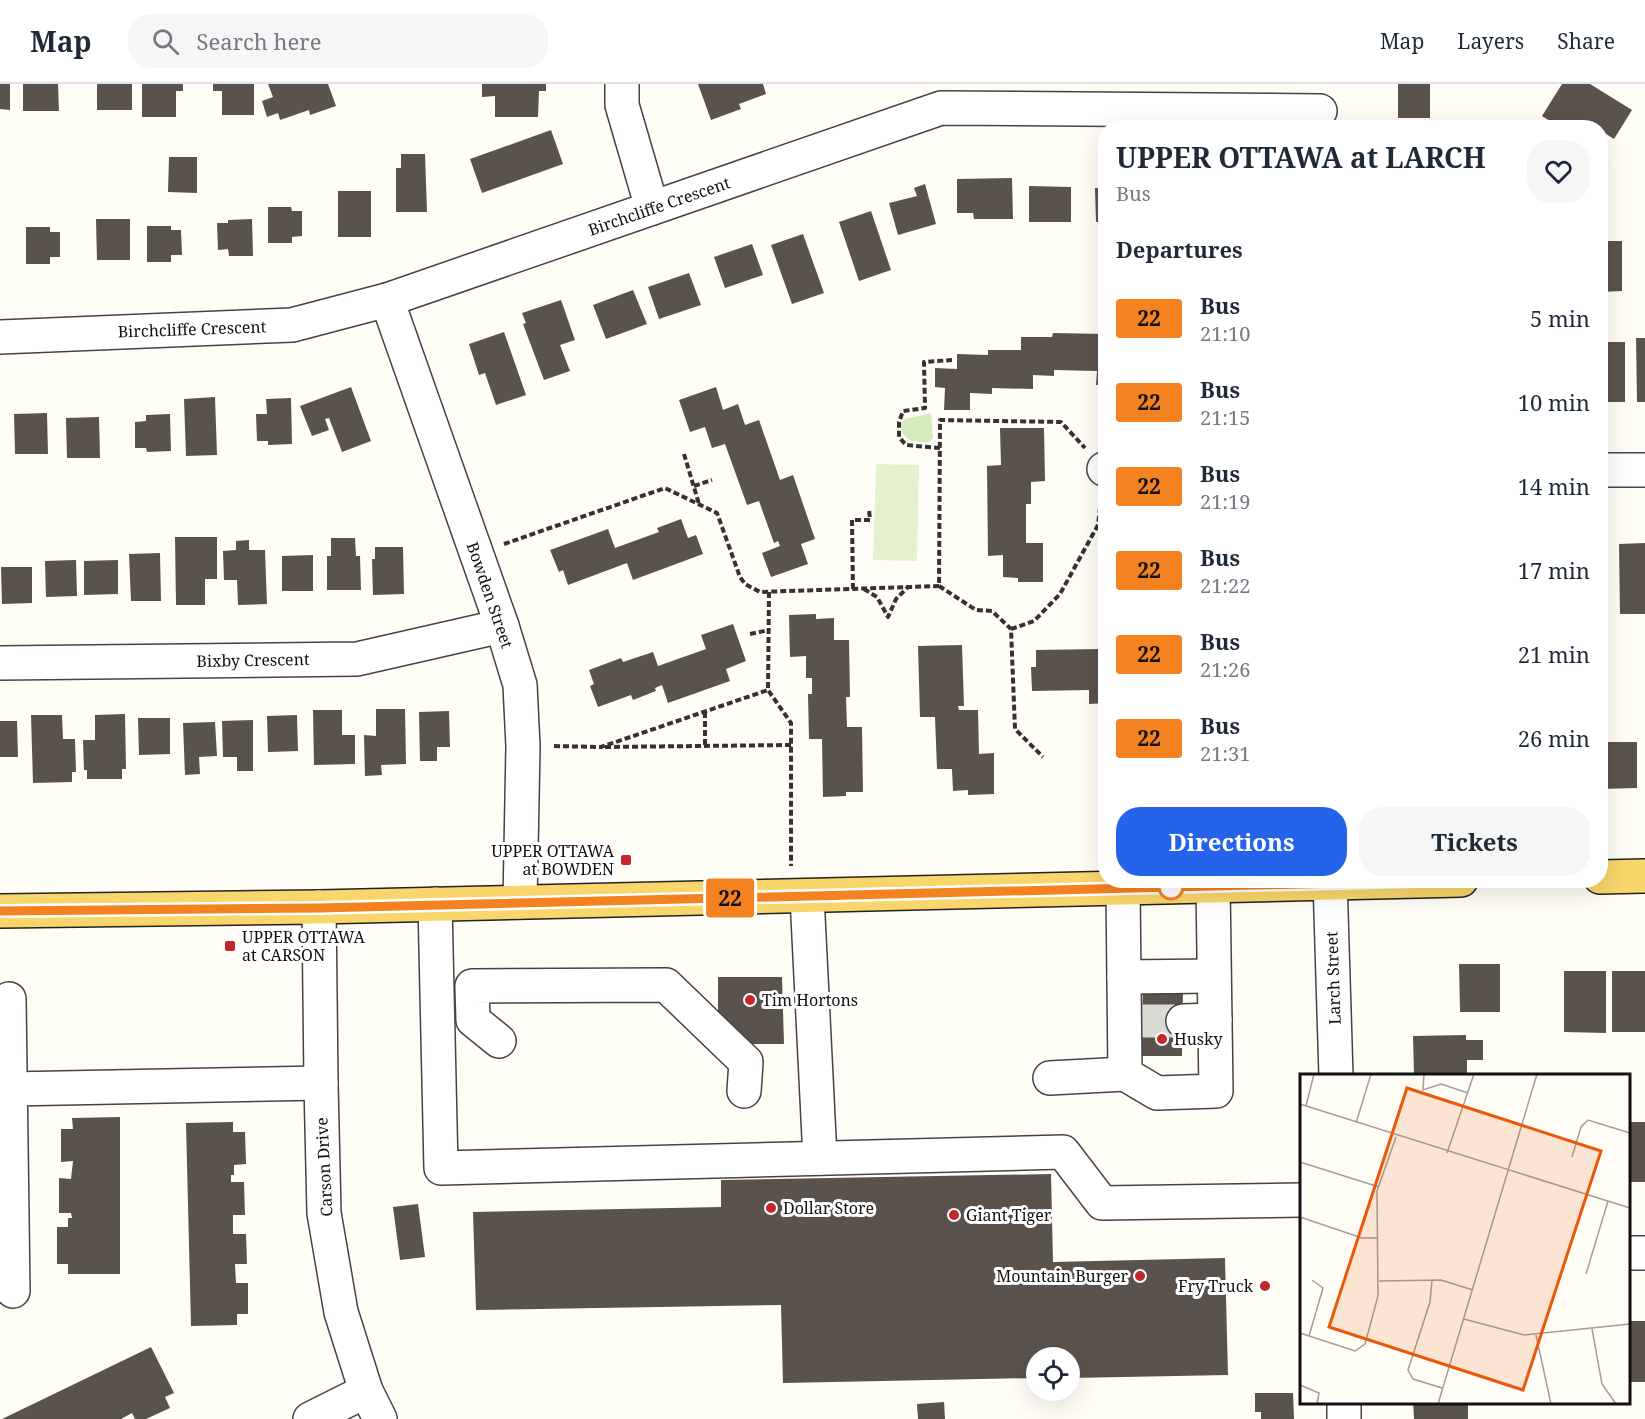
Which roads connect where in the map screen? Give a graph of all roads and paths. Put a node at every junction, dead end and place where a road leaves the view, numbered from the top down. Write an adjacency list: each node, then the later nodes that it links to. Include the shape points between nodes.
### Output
1 (622, 84): 4 (street, via 622,105)
2 (969, 96): 3 (street, Birchcliffe Crescent); 4 (street, Birchcliffe Crescent)
3 (1321, 108)
4 (652, 208): 5 (street, Birchcliffe Crescent)
5 (387, 300): 6 (street, Birchcliffe Crescent, via 292,324); 18 (street, Bowden Street)
6 (0, 337)
7 (952, 360): 8 (path, via 924,362 925,408 903,411 898,422 899,437 906,445)
8 (940, 448): 10 (path, via 940,420 1061,422); 19 (path)
9 (684, 454): 14 (path)
10 (1098, 462)
11 (1608, 470): 12 (street)
12 (1645, 470)
13 (712, 480): 14 (path)
14 (694, 486): 15 (path)
15 (699, 504): 18 (path, via 665,488); 23 (path, via 717,513 740,578 760,592)
16 (869, 509): 21 (path, via 870,520 852,520)
17 (1098, 525): 25 (path, via 1060,594 1034,621)
18 (476, 554): 24 (street, Bowden Street)
19 (939, 586): 20 (path); 25 (path, via 976,610 992,610)
20 (908, 587): 22 (path); 22 (path, via 888,616 877,597)
21 (853, 589): 22 (path); 23 (path)
22 (863, 589)
23 (769, 592): 26 (path)
24 (502, 626): 28 (street, Bixby Crescent, via 357,659); 32 (street, Bowden Street, via 520,685)
25 (1011, 629): 35 (path, via 1015,729)
26 (769, 630): 27 (path); 29 (path)
27 (750, 634)
28 (0, 663)
29 (768, 690): 30 (path); 31 (path, via 791,723)
30 (705, 710): 33 (path); 34 (path)
31 (791, 745): 33 (path); 41 (path)
32 (523, 746): 34 (path); 42 (street, Bowden Street)
33 (705, 746): 34 (path)
34 (601, 747)
35 (1043, 757)
36 (1645, 876): 37 (main road)
37 (1608, 877)
38 (1123, 888): 41 (main road); 47 (street)
39 (1213, 888): 46 (street)
40 (1330, 888): 51 (street, Larch Street)
41 (799, 896): 42 (main road); 56 (street)
42 (520, 902): 43 (main road)
43 (435, 904): 44 (main road); 56 (street, via 441,1168)
44 (319, 908): 45 (main road); 53 (street, Carson Drive)
45 (0, 911)
46 (1214, 976): 47 (street); 50 (street, via 1199,1020 1216,1091 1157,1093)
47 (1124, 977): 50 (street, via 1134,1021)
48 (9, 999): 54 (street)
49 (499, 1041): 55 (street, via 473,1020 472,986 666,985 746,1062)
50 (1125, 1074): 52 (street)
51 (1336, 1074)
52 (1050, 1078)
53 (321, 1083): 54 (street); 60 (street, Carson Drive, via 324,1213 341,1312)
54 (10, 1089): 58 (street)
55 (744, 1091)
56 (820, 1158): 57 (street, via 1063,1152 1102,1203)
57 (1300, 1200)
58 (6, 1215): 59 (street)
59 (13, 1291)
60 (366, 1390): 61 (street); 62 (street, Carson Drive)
61 (310, 1419)
62 (380, 1419)

